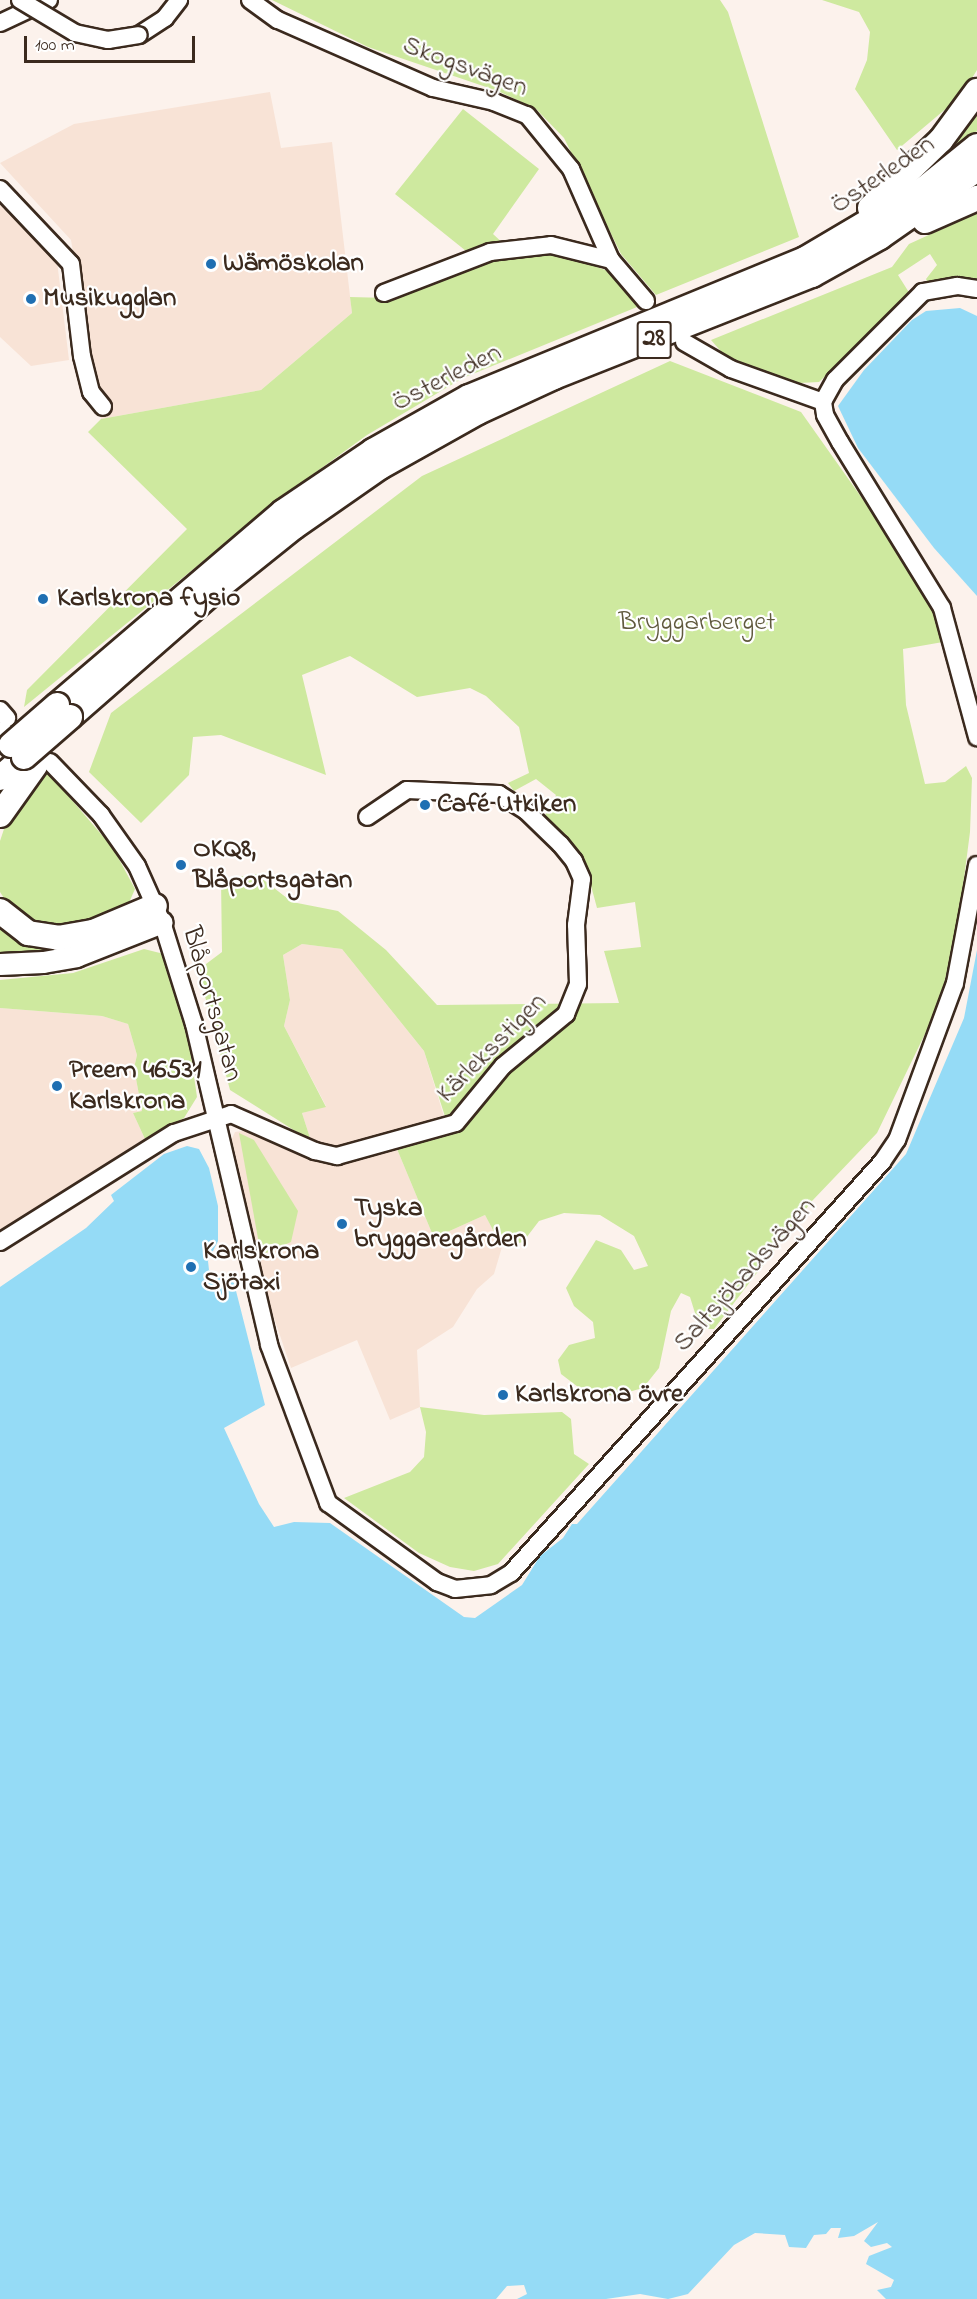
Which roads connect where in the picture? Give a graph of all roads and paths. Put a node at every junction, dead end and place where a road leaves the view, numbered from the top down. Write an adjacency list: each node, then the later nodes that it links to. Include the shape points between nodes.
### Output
1 (20, 0): 3 (street, bridge, via 75,33 108,40 139,35 156,26)
2 (49, 0): 5 (street)
3 (178, 0)
4 (250, 0): 13 (street, Skogsvägen, via 278,20 434,87 495,102 527,115 556,145 571,170)
5 (0, 22)
6 (977, 91): 12 (highway, via 941,140 910,172)
7 (977, 146): 12 (highway, Österleden / 28, via 925,188)
8 (977, 169): 11 (highway, Österleden / 28)
9 (0, 189): 19 (street, via 71,264 82,356 91,392)
10 (977, 198): 11 (highway)
11 (880, 237): 20 (highway, Österleden / 28, via 775,292 554,377 417,445 294,527)
12 (805, 259): 20 (highway, Österleden / 28, via 537,367 469,398 382,446 284,512)
13 (611, 260): 15 (street, via 551,245 490,252); 16 (street, Skogsvägen)
14 (977, 289): 18 (street, via 949,286 923,292 835,380)
15 (384, 293)
16 (646, 301)
17 (684, 342): 18 (street, via 731,369)
18 (823, 402): 21 (street, via 825,415 840,442 942,609)
19 (103, 407)
20 (66, 711): 22 (highway, Österleden / 28, bridge); 22 (highway)
21 (977, 736)
22 (14, 742): 23 (highway, Österleden / 28); 24 (highway); 28 (street, Blåportsgatan, via 101,815 136,866)
23 (0, 777)
24 (0, 815)
25 (367, 817): 30 (street, Kärleksstigen, via 407,790 499,794 526,811 574,861 582,879 576,925 578,984 573,1001 566,1014 503,1066 456,1123 426,1134 337,1156 308,1149 243,1117 231,1114)
26 (977, 864): 30 (street, Saltsjöbadsvägen, via 956,983 897,1140 882,1162 511,1574 491,1585 470,1590 437,1582 328,1503 269,1345)
27 (0, 911): 28 (highway, via 28,933 58,938)
28 (158, 914): 29 (main road, via 76,956); 30 (street, Blåportsgatan, via 182,975)
29 (0, 964)
30 (217, 1118): 31 (street, Kärleksstigen, via 174,1133)
31 (0, 1242)

